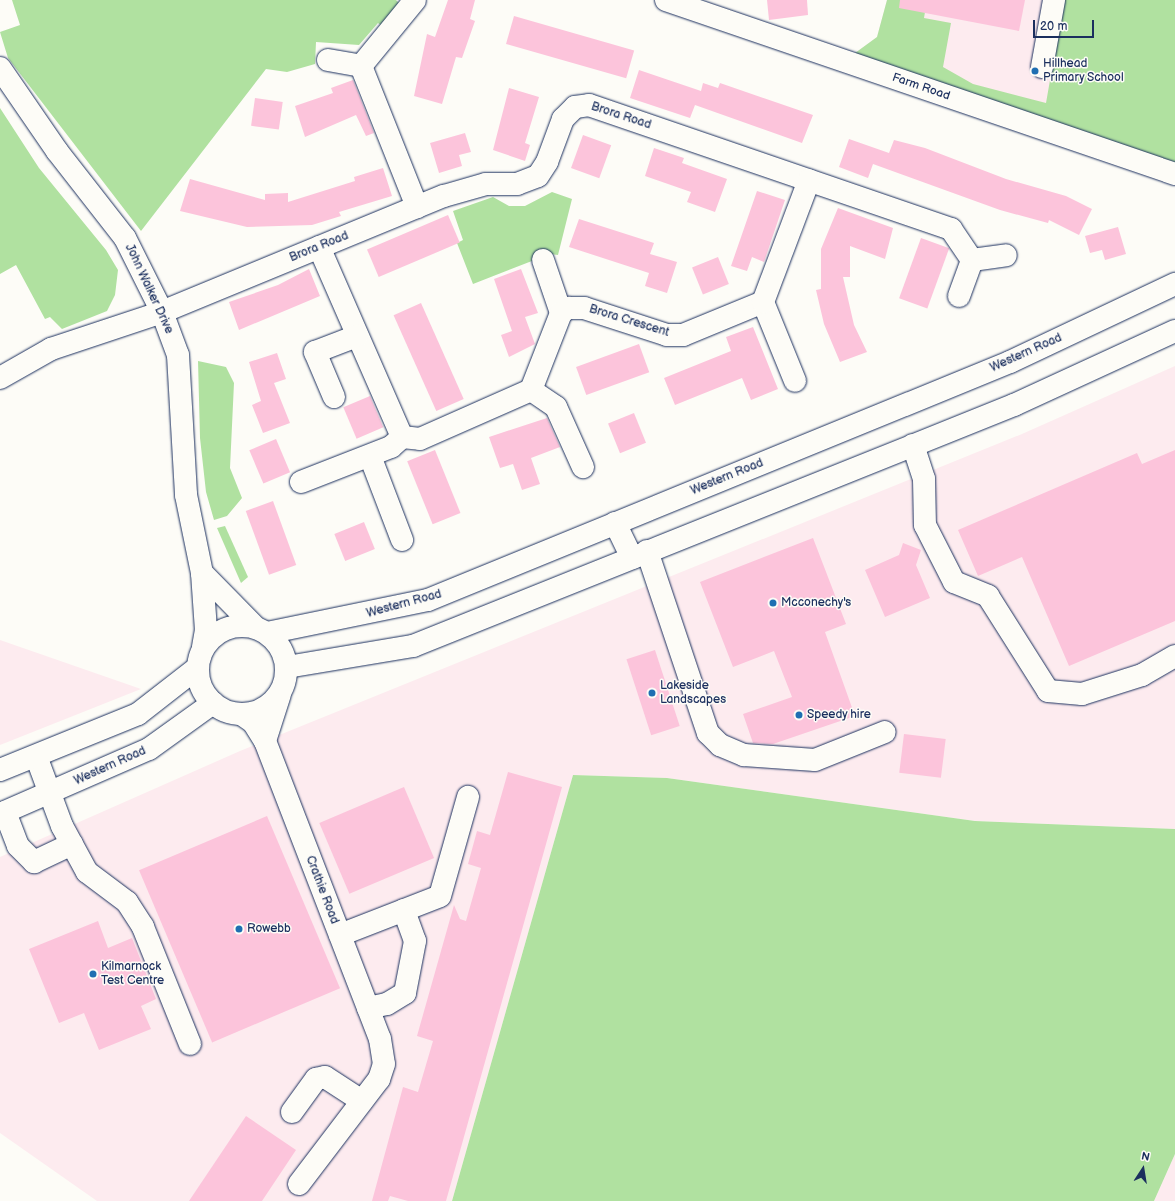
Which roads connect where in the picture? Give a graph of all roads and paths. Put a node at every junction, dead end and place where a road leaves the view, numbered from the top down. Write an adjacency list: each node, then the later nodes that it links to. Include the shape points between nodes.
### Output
1 (415, 0): 5 (street)
2 (666, 0): 8 (street, Farm Road)
3 (1054, 0): 6 (street)
4 (328, 60): 5 (street)
5 (361, 66): 10 (street)
6 (1042, 67)
7 (0, 68): 18 (street, John Walker Drive, via 57,152 125,238)
8 (1175, 174)
9 (809, 180): 10 (street, Brora Road, via 589,105 575,107 563,119 547,162 538,176 517,184 486,184); 14 (street, Brora Road, via 951,229); 17 (street)
10 (417, 207): 11 (street, Brora Road)
11 (319, 247): 18 (street, Brora Road); 21 (street)
12 (1006, 255): 14 (street)
13 (542, 260): 19 (street)
14 (972, 260): 16 (street)
15 (1175, 284): 31 (street, Western Road, via 1010,362)
16 (960, 296)
17 (763, 302): 19 (street, Brora Crescent, via 683,335 666,335 584,308 568,308); 23 (street)
18 (162, 312): 22 (street, Brora Road, via 51,349); 34 (street, John Walker Drive, via 178,355 186,495)
19 (561, 313): 24 (street)
20 (1175, 331): 27 (street, via 1014,405)
21 (357, 336): 25 (street, via 315,352); 26 (street)
22 (0, 378)
23 (795, 381)
24 (530, 390): 26 (street, via 420,438); 29 (street, via 556,407)
25 (334, 397)
26 (402, 437): 28 (street, via 391,447)
27 (913, 445): 33 (street); 37 (street, via 924,479 925,525 954,582 988,596 1048,691 1082,694 1142,674)
28 (370, 456): 30 (street); 32 (street)
29 (583, 467)
30 (301, 482)
31 (615, 523): 33 (street); 35 (street, Western Road, via 428,600)
32 (402, 540)
33 (639, 555): 38 (street, via 413,646); 43 (street, via 708,733 720,745 766,758 815,760)
34 (202, 573): 35 (street); 36 (street, John Walker Drive, via 206,630)
35 (261, 630): 36 (street, Western Road, via 226,628); 38 (street, via 284,654)
36 (204, 647): 39 (street)
37 (1175, 656)
38 (286, 667): 40 (street)
39 (198, 668): 41 (street, via 199,681); 45 (street, via 138,714)
40 (280, 694): 42 (street, via 256,712); 44 (street)
41 (213, 703): 42 (street); 47 (street, Western Road, via 149,749)
42 (241, 714): 44 (street, Crathie Road, via 253,722)
43 (886, 732)
44 (264, 741): 52 (street, Crathie Road)
45 (36, 756): 46 (street); 47 (street)
46 (0, 770)
47 (51, 792): 49 (street, Western Road); 50 (street)
48 (468, 797): 51 (street, via 440,896)
49 (3, 813): 50 (street, via 18,846 34,862)
50 (72, 844): 54 (street, via 87,872 127,902 143,927)
51 (404, 910): 52 (street); 53 (street, via 415,941 405,993 387,1004)
52 (340, 936): 53 (street, Crathie Road)
53 (368, 1008): 55 (street, Crathie Road, via 380,1039 384,1064 379,1079)
54 (190, 1044)
55 (362, 1101): 56 (street, via 325,1077 316,1079); 57 (street, Crathie Road)
56 (292, 1112)
57 (299, 1184)

